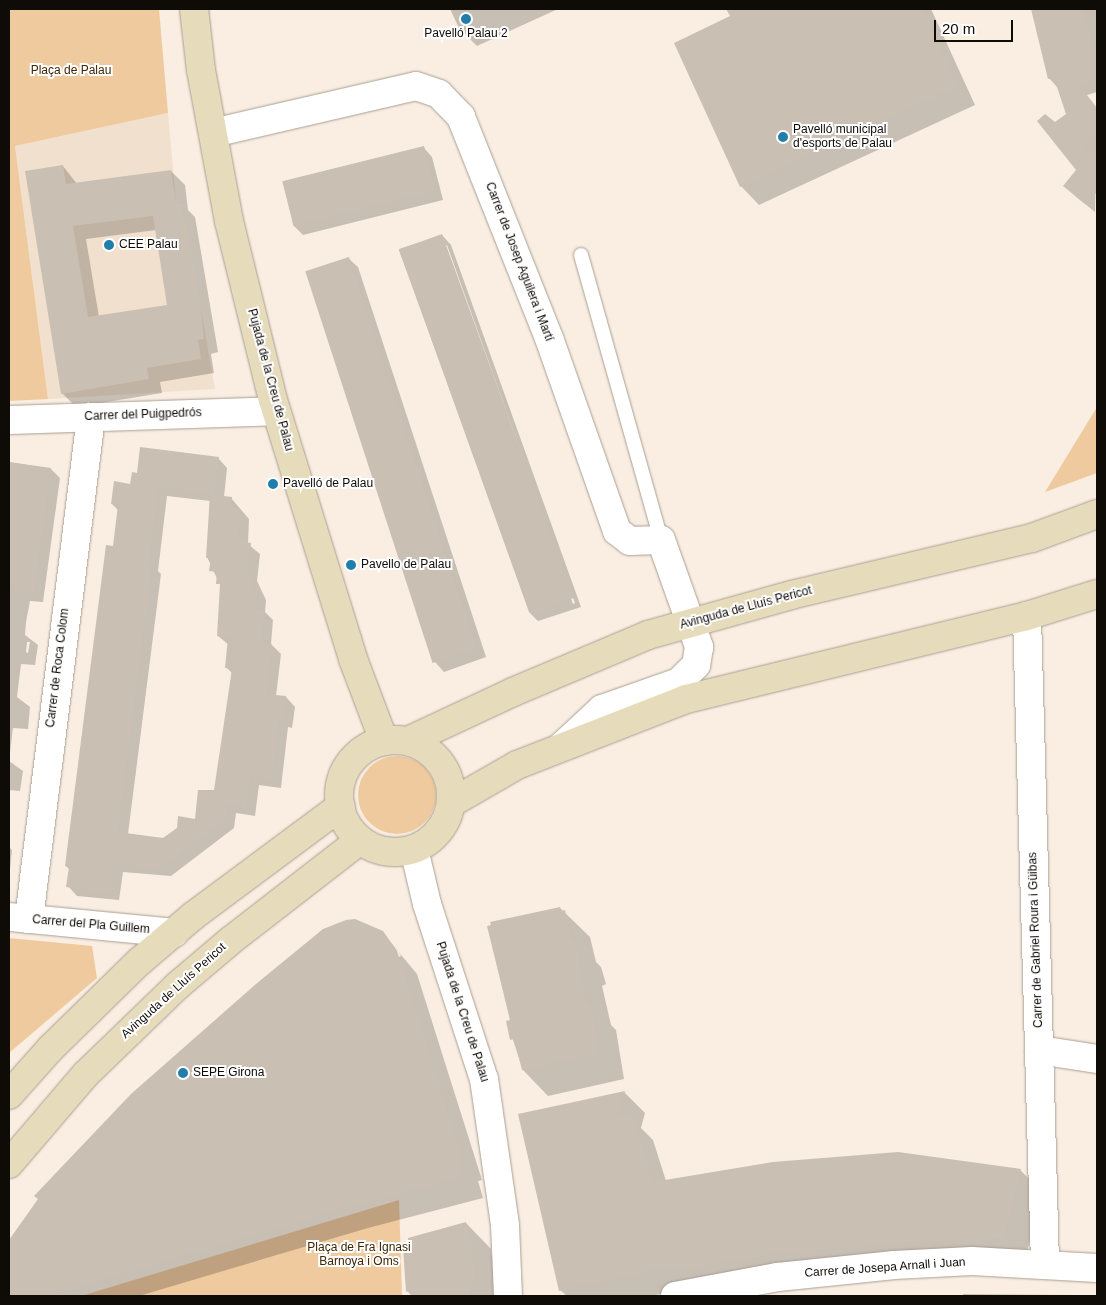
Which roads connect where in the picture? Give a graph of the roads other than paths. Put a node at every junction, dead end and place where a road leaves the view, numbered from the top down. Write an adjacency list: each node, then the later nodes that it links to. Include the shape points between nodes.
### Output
1 (194, 9): 2 (street, Pujada de la Creu de Palau)
2 (213, 133): 4 (street, Pujada de la Creu de Palau, via 229,221); 8 (street, Carrer de Josep Aguilera i Martí, via 399,88 416,86 450,104 469,135 523,269 617,531 630,541)
3 (581, 255): 8 (lane)
4 (276, 410): 5 (street, Carrer del Puigpedrós); 12 (street, Pujada de la Creu de Palau, via 353,659)
5 (91, 417): 6 (street, Carrer del Puigpedrós); 18 (street, Carrer de Roca Colom)
6 (9, 420)
7 (1097, 514): 11 (street, Avinguda de Lluís Pericot, via 1032,538)
8 (661, 540): 11 (street)
9 (1097, 594): 10 (street)
10 (1027, 616): 13 (street, via 686,699); 20 (street, Carrer de Gabriel Roura i Güibas)
11 (691, 622): 12 (street, Avinguda de Lluís Pericot, via 648,636); 13 (street, via 698,647 696,665 679,682 602,709)
12 (396, 741): 14 (street, via 423,747 442,764 452,791); 15 (street, via 364,750 351,763 342,782)
13 (561, 747): 14 (street, via 517,765)
14 (451, 803): 17 (street, via 444,824 434,837)
15 (340, 806): 16 (street, via 344,819); 19 (street)
16 (360, 840): 17 (street, via 389,852); 23 (street, Avinguda de Lluís Pericot, via 177,986 86,1074)
17 (414, 850): 26 (street, Pujada de la Creu de Palau, via 427,904 484,1079 505,1225)
18 (19, 918): 19 (street, Carrer del Pla Guillem)
19 (174, 933): 22 (street, via 81,1018)
20 (1039, 1050): 21 (street); 24 (street, Carrer de Gabriel Roura i Güibas)
21 (1097, 1059)
22 (9, 1095)
23 (9, 1164)
24 (1045, 1264): 25 (street, Carrer de Josepa Arnall i Juan); 27 (street, Carrer de Josepa Arnall i Juan, via 972,1261 894,1265 778,1277)
25 (1097, 1268)
26 (508, 1296)
27 (675, 1296)

